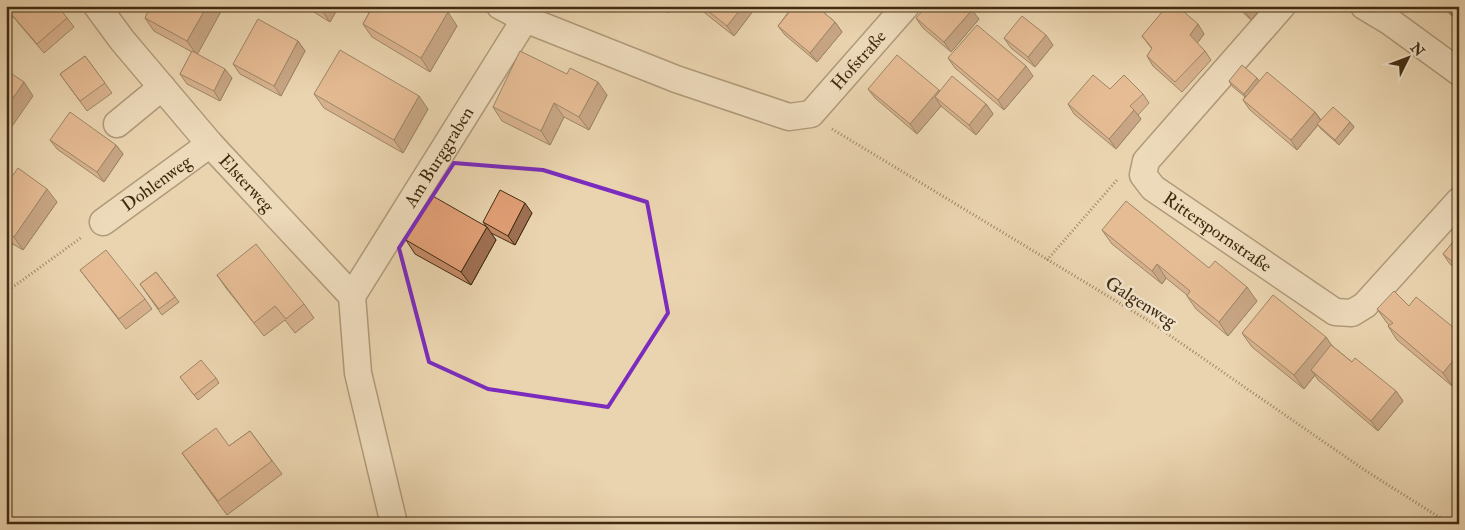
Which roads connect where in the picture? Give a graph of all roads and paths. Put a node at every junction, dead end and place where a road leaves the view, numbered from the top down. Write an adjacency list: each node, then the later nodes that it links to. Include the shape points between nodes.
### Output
1 (97, 6): 8 (street, Elsterweg)
2 (500, 6): 6 (street)
3 (906, 6): 9 (street, Hofstraße)
4 (1282, 6): 12 (street, via 1146,161)
5 (1364, 6): 7 (street)
6 (525, 19): 9 (street, via 676,79 789,117); 17 (street, Am Burggraben)
7 (1459, 72)
8 (162, 88): 10 (street); 11 (street, Elsterweg)
9 (811, 114): 15 (path, Galgenweg, via 846,139)
10 (117, 124)
11 (210, 144): 14 (street, Dohlenweg); 17 (street, Elsterweg)
12 (1143, 175): 13 (street, Ritterspornstraße, via 1153,188 1335,312 1343,313 1352,313 1365,305); 15 (path, via 1116,180)
13 (1459, 201)
14 (103, 222): 16 (path)
15 (1047, 260): 19 (path, Galgenweg, via 1149,321 1366,471)
16 (6, 292)
17 (352, 296): 18 (street, via 358,374)
18 (394, 524)
19 (1450, 524)

